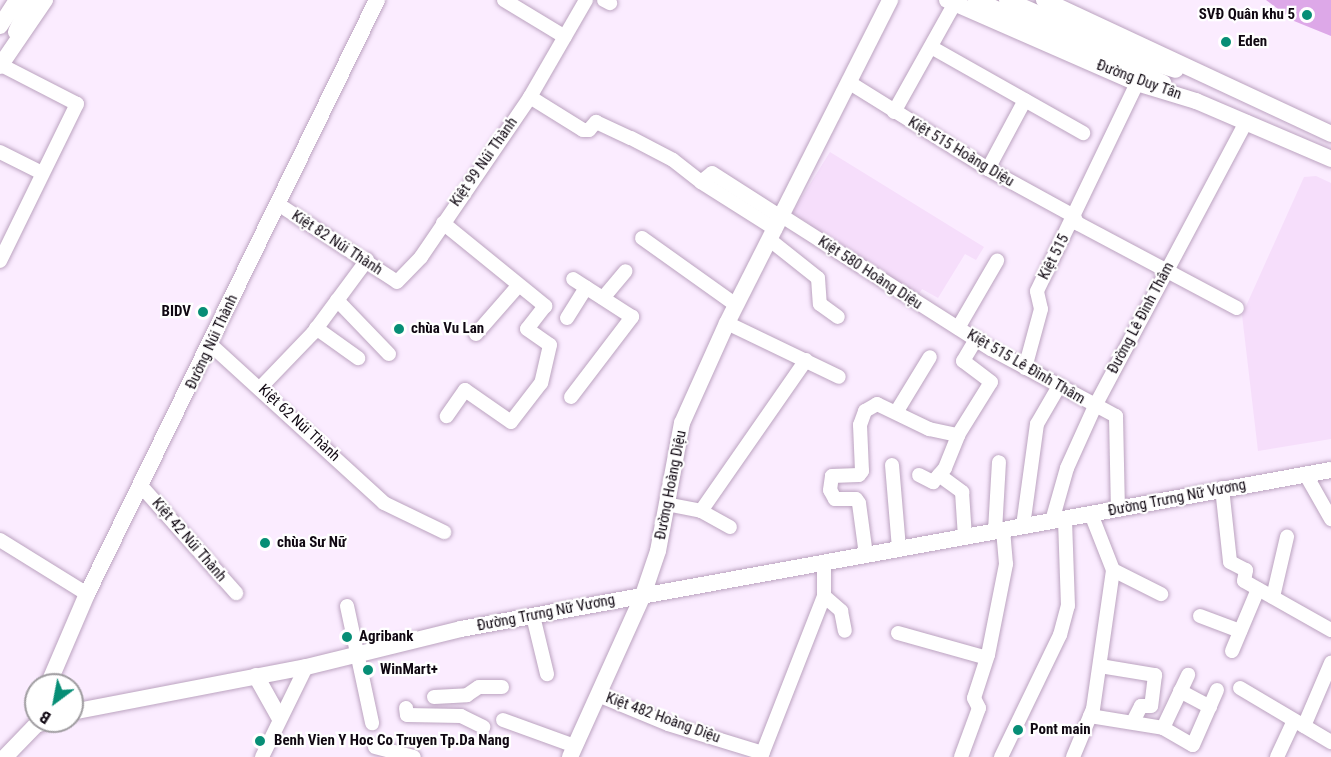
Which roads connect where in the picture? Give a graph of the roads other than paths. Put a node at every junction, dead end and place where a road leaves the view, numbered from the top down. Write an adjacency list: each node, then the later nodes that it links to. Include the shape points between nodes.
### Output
1 (45, 0): 15 (main road)
2 (377, 0): 30 (main road, Đường Núi Thành)
3 (504, 0): 13 (street)
4 (586, 0): 13 (street, Kiệt 99 Núi Thành)
5 (890, 0): 17 (main road, Đường Hoàng Diệu)
6 (976, 0): 21 (main road, via 1142,72)
7 (1007, 0): 16 (main road, via 1147,61)
8 (1044, 0): 16 (main road, Đường Duy Tân, via 1149,47)
9 (19, 2): 11 (main road); 12 (main road); 15 (main road)
10 (951, 2): 14 (street); 18 (main road, Đường Duy Tân)
11 (0, 8)
12 (0, 26)
13 (565, 37): 19 (street, Kiệt 99 Núi Thành)
14 (931, 47): 20 (street); 22 (street)
15 (0, 65): 29 (street, via 77,104)
16 (1206, 79): 25 (main road, Đường Duy Tân)
17 (850, 83): 22 (street, Kiệt 515 Hoàng Diệu); 33 (main road, Đường Hoàng Diệu)
18 (1137, 83): 21 (main road, Đường Duy Tân); 31 (street, Kiệt 515)
19 (530, 97): 32 (street, Kiệt 99 Núi Thành); 33 (street, via 584,130 596,122 631,138 673,160 701,182 712,173)
20 (1025, 100): 24 (street); 28 (street)
21 (1196, 101): 23 (main road, Đường Duy Tân)
22 (894, 112): 28 (street, Kiệt 515 Hoàng Diệu)
23 (1246, 122): 27 (main road, Đường Duy Tân); 39 (street, Đường Lê Đình Thâm)
24 (1083, 133)
25 (1331, 134)
26 (0, 152): 29 (street)
27 (1331, 159)
28 (988, 169): 31 (street, Kiệt 515 Hoàng Diệu)
29 (42, 173): 35 (street)
30 (278, 204): 36 (street, Kiệt 82 Núi Thành); 56 (main road, Đường Núi Thành)
31 (1074, 216): 39 (street, Kiệt 515 Hoàng Diệu, via 1077,224); 61 (street, Kiệt 515, via 1037,291 1041,309)
32 (443, 223): 42 (street, Kiệt 99 Núi Thành, via 421,257); 43 (street)
33 (777, 226): 47 (main road, Đường Hoàng Diệu); 49 (street, via 818,278 820,304); 53 (street, Kiệt 580 Hoàng Diệu)
34 (642, 238): 47 (street)
35 (5, 239): 37 (street)
36 (367, 260): 42 (street, Kiệt 82 Núi Thành); 46 (street)
37 (0, 261)
38 (997, 261): 53 (street)
39 (1167, 270): 48 (street, Kiệt 515 Hoàng Diệu); 66 (street, Đường Lê Đình Thâm)
40 (626, 271): 45 (street)
41 (573, 279): 44 (street)
42 (397, 282)
43 (518, 286): 54 (street); 68 (street, via 545,306 527,329 550,345 542,383 511,422 465,390)
44 (586, 288): 45 (street); 50 (street)
45 (603, 298): 65 (street, via 632,317)
46 (337, 300): 52 (street); 57 (street)
47 (736, 305): 51 (main road, Đường Hoàng Diệu)
48 (1237, 308)
49 (838, 317)
50 (567, 318)
51 (727, 323): 60 (street); 78 (main road, Đường Hoàng Diệu, via 682,423)
52 (316, 328): 59 (street); 64 (street)
53 (958, 328): 55 (street, Kiệt 515 Lê Đình Thâm)
54 (476, 334)
55 (976, 339): 61 (street, Kiệt 515 Lê Đình Thâm); 69 (street, via 963,361 991,382)
56 (211, 345): 64 (street, Kiệt 62 Núi Thành); 76 (main road, Đường Núi Thành)
57 (389, 354)
58 (930, 357): 67 (street)
59 (358, 358)
60 (807, 360): 62 (street); 80 (street)
61 (1024, 368): 63 (street, Kiệt 515 Lê Đình Thâm)
62 (838, 377)
63 (1059, 386): 66 (street, Kiệt 515 Lê Đình Thâm); 84 (street, via 1037,424)
64 (261, 387): 87 (street, Kiệt 62 Núi Thành, via 384,502)
65 (571, 397)
66 (1095, 406): 79 (street, Kiệt 515 Lê Đình Thâm, via 1116,417); 83 (street, Đường Lê Đình Thâm, via 1067,468)
67 (897, 411): 69 (street, via 929,429); 92 (street, via 871,404 860,425 862,471 859,475 832,476 831,497 859,502)
68 (447, 416)
69 (958, 435): 74 (street)
70 (999, 462): 86 (street)
71 (892, 465): 91 (street)
72 (1331, 470): 75 (main road, Đường Trưng Nữ Vương)
73 (919, 475): 74 (street, via 933,482)
74 (939, 475): 88 (street, via 962,492)
75 (1306, 475): 77 (main road, Đường Trưng Nữ Vương); 82 (street)
76 (142, 487): 96 (street, Kiệt 42 Núi Thành); 97 (main road, Đường Núi Thành)
77 (1222, 488): 79 (main road, Đường Trưng Nữ Vương); 95 (street, via 1230,562 1246,570 1244,581)
78 (666, 504): 80 (street); 99 (main road, Đường Hoàng Diệu, via 658,551)
79 (1118, 509): 81 (main road, Đường Trưng Nữ Vương)
80 (701, 511): 85 (street)
81 (1091, 514): 83 (main road, Đường Trưng Nữ Vương); 94 (street)
82 (1331, 519)
83 (1059, 520): 84 (main road, Đường Trưng Nữ Vương); 145 (street, Đường Lê Đình Thâm, via 1068,606 1060,635)
84 (1023, 526): 86 (main road, Đường Trưng Nữ Vương)
85 (730, 527)
86 (999, 531): 88 (main road, Đường Trưng Nữ Vương); 111 (street, via 1006,564)
87 (444, 532)
88 (965, 537): 91 (main road, Đường Trưng Nữ Vương)
89 (1287, 537): 101 (street)
90 (0, 540): 97 (street)
91 (899, 549): 92 (main road, Đường Trưng Nữ Vương)
92 (866, 555): 93 (main road, Đường Trưng Nữ Vương)
93 (824, 562): 99 (main road, Đường Trưng Nữ Vương); 100 (street)
94 (1113, 570): 98 (street); 114 (street)
95 (1258, 589): 101 (street); 107 (street)
96 (236, 593)
97 (87, 594): 115 (main road, Đường Núi Thành)
98 (1161, 594)
99 (643, 595): 103 (main road, Đường Trưng Nữ Vương); 123 (main road, Đường Hoàng Diệu)
100 (824, 596): 106 (street, via 841,611); 140 (street)
101 (1273, 597): 105 (street)
102 (347, 606): 110 (street)
103 (533, 616): 110 (main road, Đường Trưng Nữ Vương); 116 (street)
104 (1200, 616): 107 (street)
105 (1331, 630)
106 (845, 631)
107 (1240, 631): 109 (street)
108 (898, 633): 111 (street)
109 (1232, 651)
110 (359, 653): 113 (main road, Đường Trưng Nữ Vương); 132 (street)
111 (988, 655): 144 (street, via 974,698 979,708)
112 (1331, 663): 133 (street)
113 (306, 666): 118 (main road, Đường Trưng Nữ Vương); 129 (street)
114 (1100, 666): 128 (street); 131 (street, via 1155,675 1151,706 1141,706)
115 (53, 673)
116 (547, 674)
117 (1188, 675): 122 (street)
118 (256, 676): 127 (main road, Đường Trưng Nữ Vương); 129 (main road)
119 (502, 687): 124 (street, via 479,687 467,694)
120 (1240, 688): 133 (street)
121 (1217, 690): 125 (street)
122 (1180, 691): 125 (street); 135 (street)
123 (598, 695): 139 (main road, Đường Hoàng Diệu); 140 (street, Kiệt 482 Hoàng Diệu, via 668,724)
124 (434, 697)
125 (1210, 707): 135 (street, via 1193,745)
126 (406, 708): 134 (street, via 407,716 461,716)
127 (84, 710)
128 (1090, 716): 131 (street); 146 (street)
129 (279, 717): 142 (street)
130 (503, 720): 139 (street)
131 (1133, 722): 135 (street)
132 (372, 723)
133 (1299, 724): 137 (street); 147 (street)
134 (484, 727)
135 (1163, 728)
136 (29, 733): 141 (main road)
137 (1331, 742)
138 (375, 747): 143 (street)
139 (573, 752)
140 (762, 755)
141 (5, 757)
142 (262, 757)
143 (414, 757)
144 (961, 757)
145 (1001, 757)
146 (1073, 757)
147 (1276, 757)

